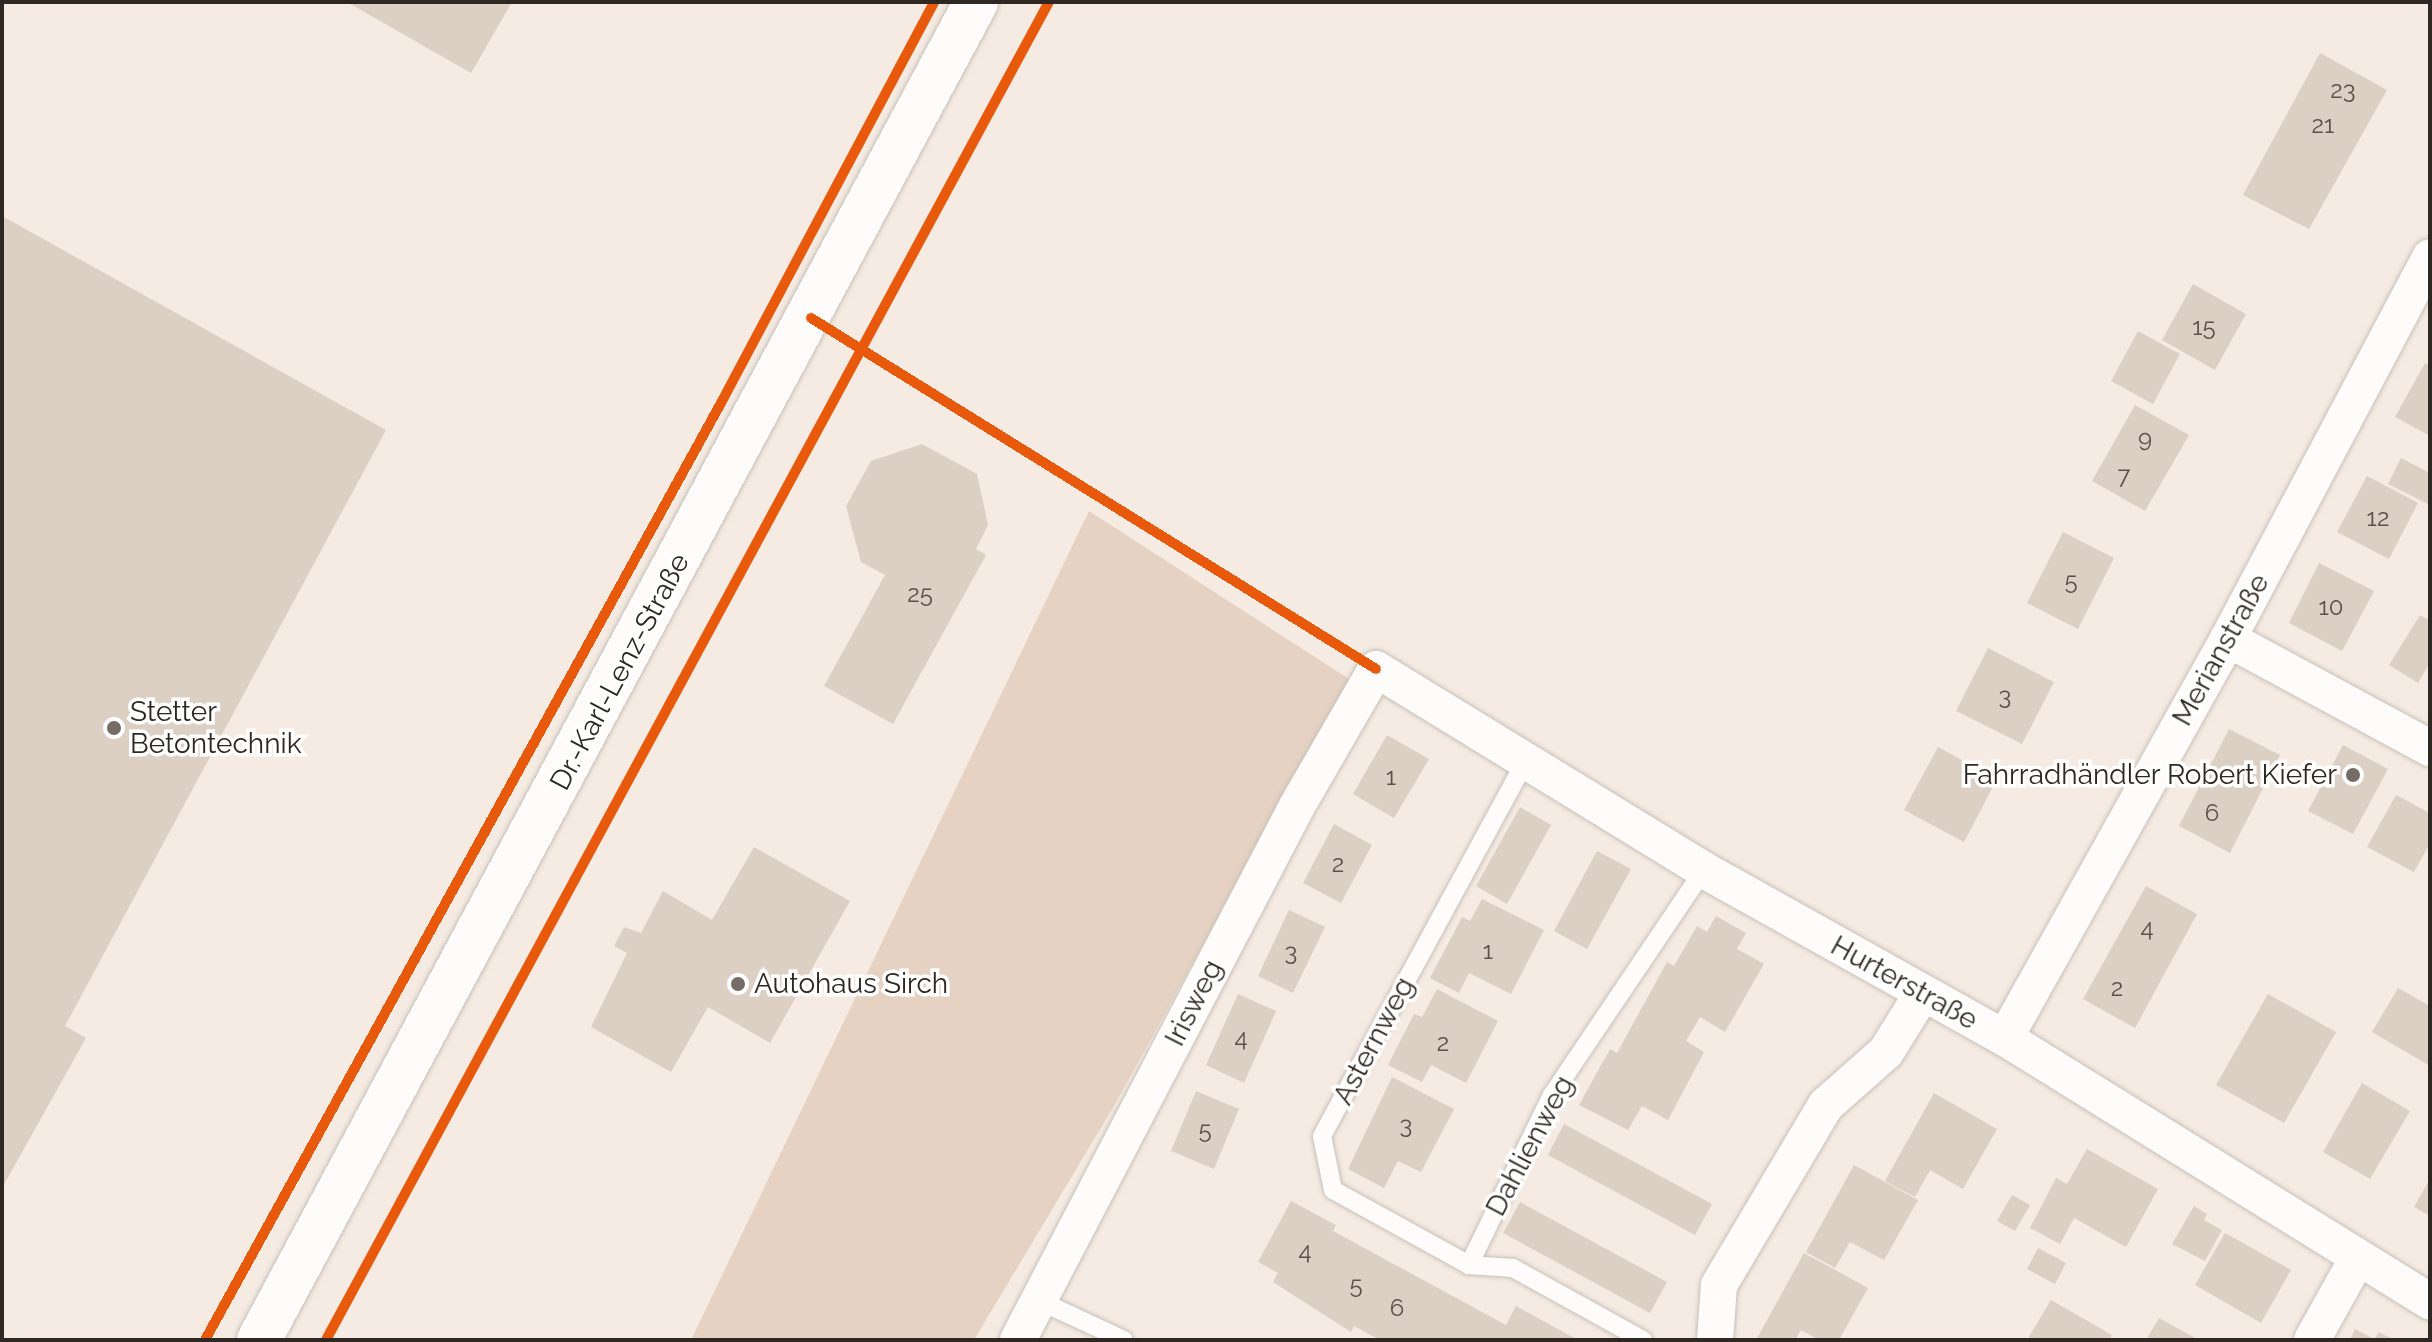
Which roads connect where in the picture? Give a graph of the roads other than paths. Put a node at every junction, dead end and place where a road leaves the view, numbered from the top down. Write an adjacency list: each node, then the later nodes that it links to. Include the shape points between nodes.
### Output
1 (976, 2): 14 (street, Dr.-Karl-Lenz-Straße)
2 (2430, 257): 3 (street, Merianstraße)
3 (2228, 639): 5 (street); 9 (street, Merianstraße)
4 (1376, 669): 6 (street, Hurterstraße); 13 (street, Irisweg, via 1282,835)
5 (2430, 748)
6 (1525, 762): 7 (street, Hurterstraße); 11 (lane, Asternweg, via 1322,1136 1333,1190)
7 (1704, 870): 8 (street, Hurterstraße); 11 (lane, Dahlienweg, via 1552,1095)
8 (1922, 994): 9 (street, Hurterstraße); 18 (street, via 1886,1052 1826,1105 1719,1285)
9 (2005, 1038): 10 (street, Hurterstraße)
10 (2357, 1259): 12 (street, Hurterstraße); 19 (street)
11 (1469, 1265): 17 (lane, via 1513,1268)
12 (2430, 1301)
13 (1042, 1302): 15 (street, Irisweg); 16 (lane)
14 (259, 1340)
15 (1018, 1340)
16 (1124, 1340)
17 (1643, 1340)
18 (1715, 1340)
19 (2312, 1340)

